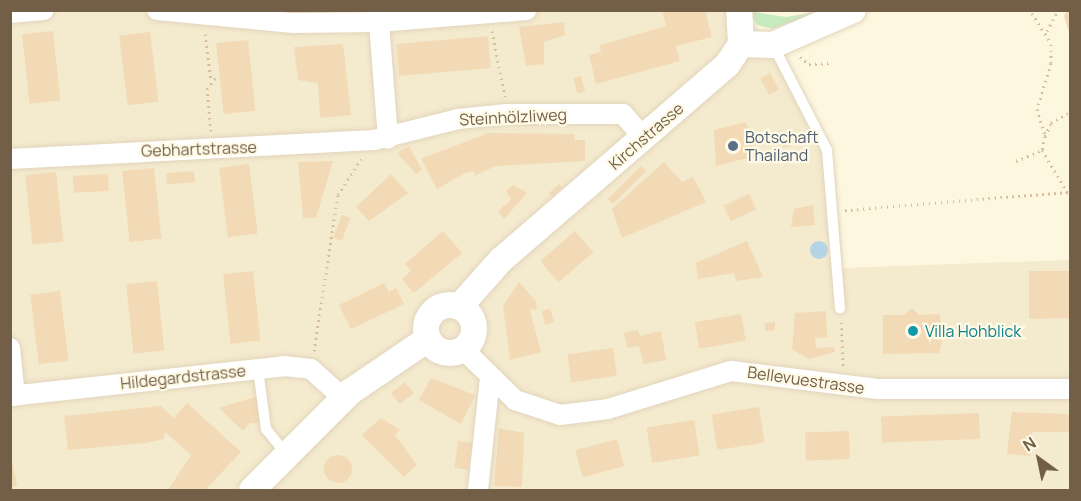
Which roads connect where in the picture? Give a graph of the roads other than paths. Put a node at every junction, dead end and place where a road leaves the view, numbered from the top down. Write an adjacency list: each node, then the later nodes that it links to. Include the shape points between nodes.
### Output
1 (44, 10): 6 (street)
2 (158, 10): 7 (street)
3 (527, 10): 7 (street)
4 (739, 10): 8 (street)
5 (854, 10): 9 (street)
6 (10, 13)
7 (379, 22): 11 (street)
8 (741, 44): 9 (street); 10 (street, Kirchstrasse, via 721,70)
9 (773, 45): 14 (lane, via 827,150)
10 (644, 138): 11 (street, Steinhölzliweg, via 622,114 507,114 458,119); 13 (street, Kirchstrasse, via 501,260)
11 (381, 139): 12 (street, Gebhartstrasse)
12 (10, 159)
13 (460, 306): 15 (street, via 445,305 433,312); 17 (street, via 474,323 474,338)
14 (840, 308)
15 (428, 339): 17 (street, via 444,353); 22 (street, via 391,359)
16 (10, 348): 21 (street)
17 (464, 350): 19 (street, Bellevuestrasse)
18 (258, 369): 21 (street, Hildegardstrasse); 22 (street, Hildegardstrasse, via 311,369); 23 (lane, via 266,429)
19 (490, 378): 20 (street, Bellevuestrasse, via 528,408 560,415 608,409 731,371 914,391); 25 (street)
20 (1071, 389)
21 (13, 396)
22 (343, 398): 23 (street)
23 (286, 454): 24 (street)
24 (252, 490)
25 (478, 490)

